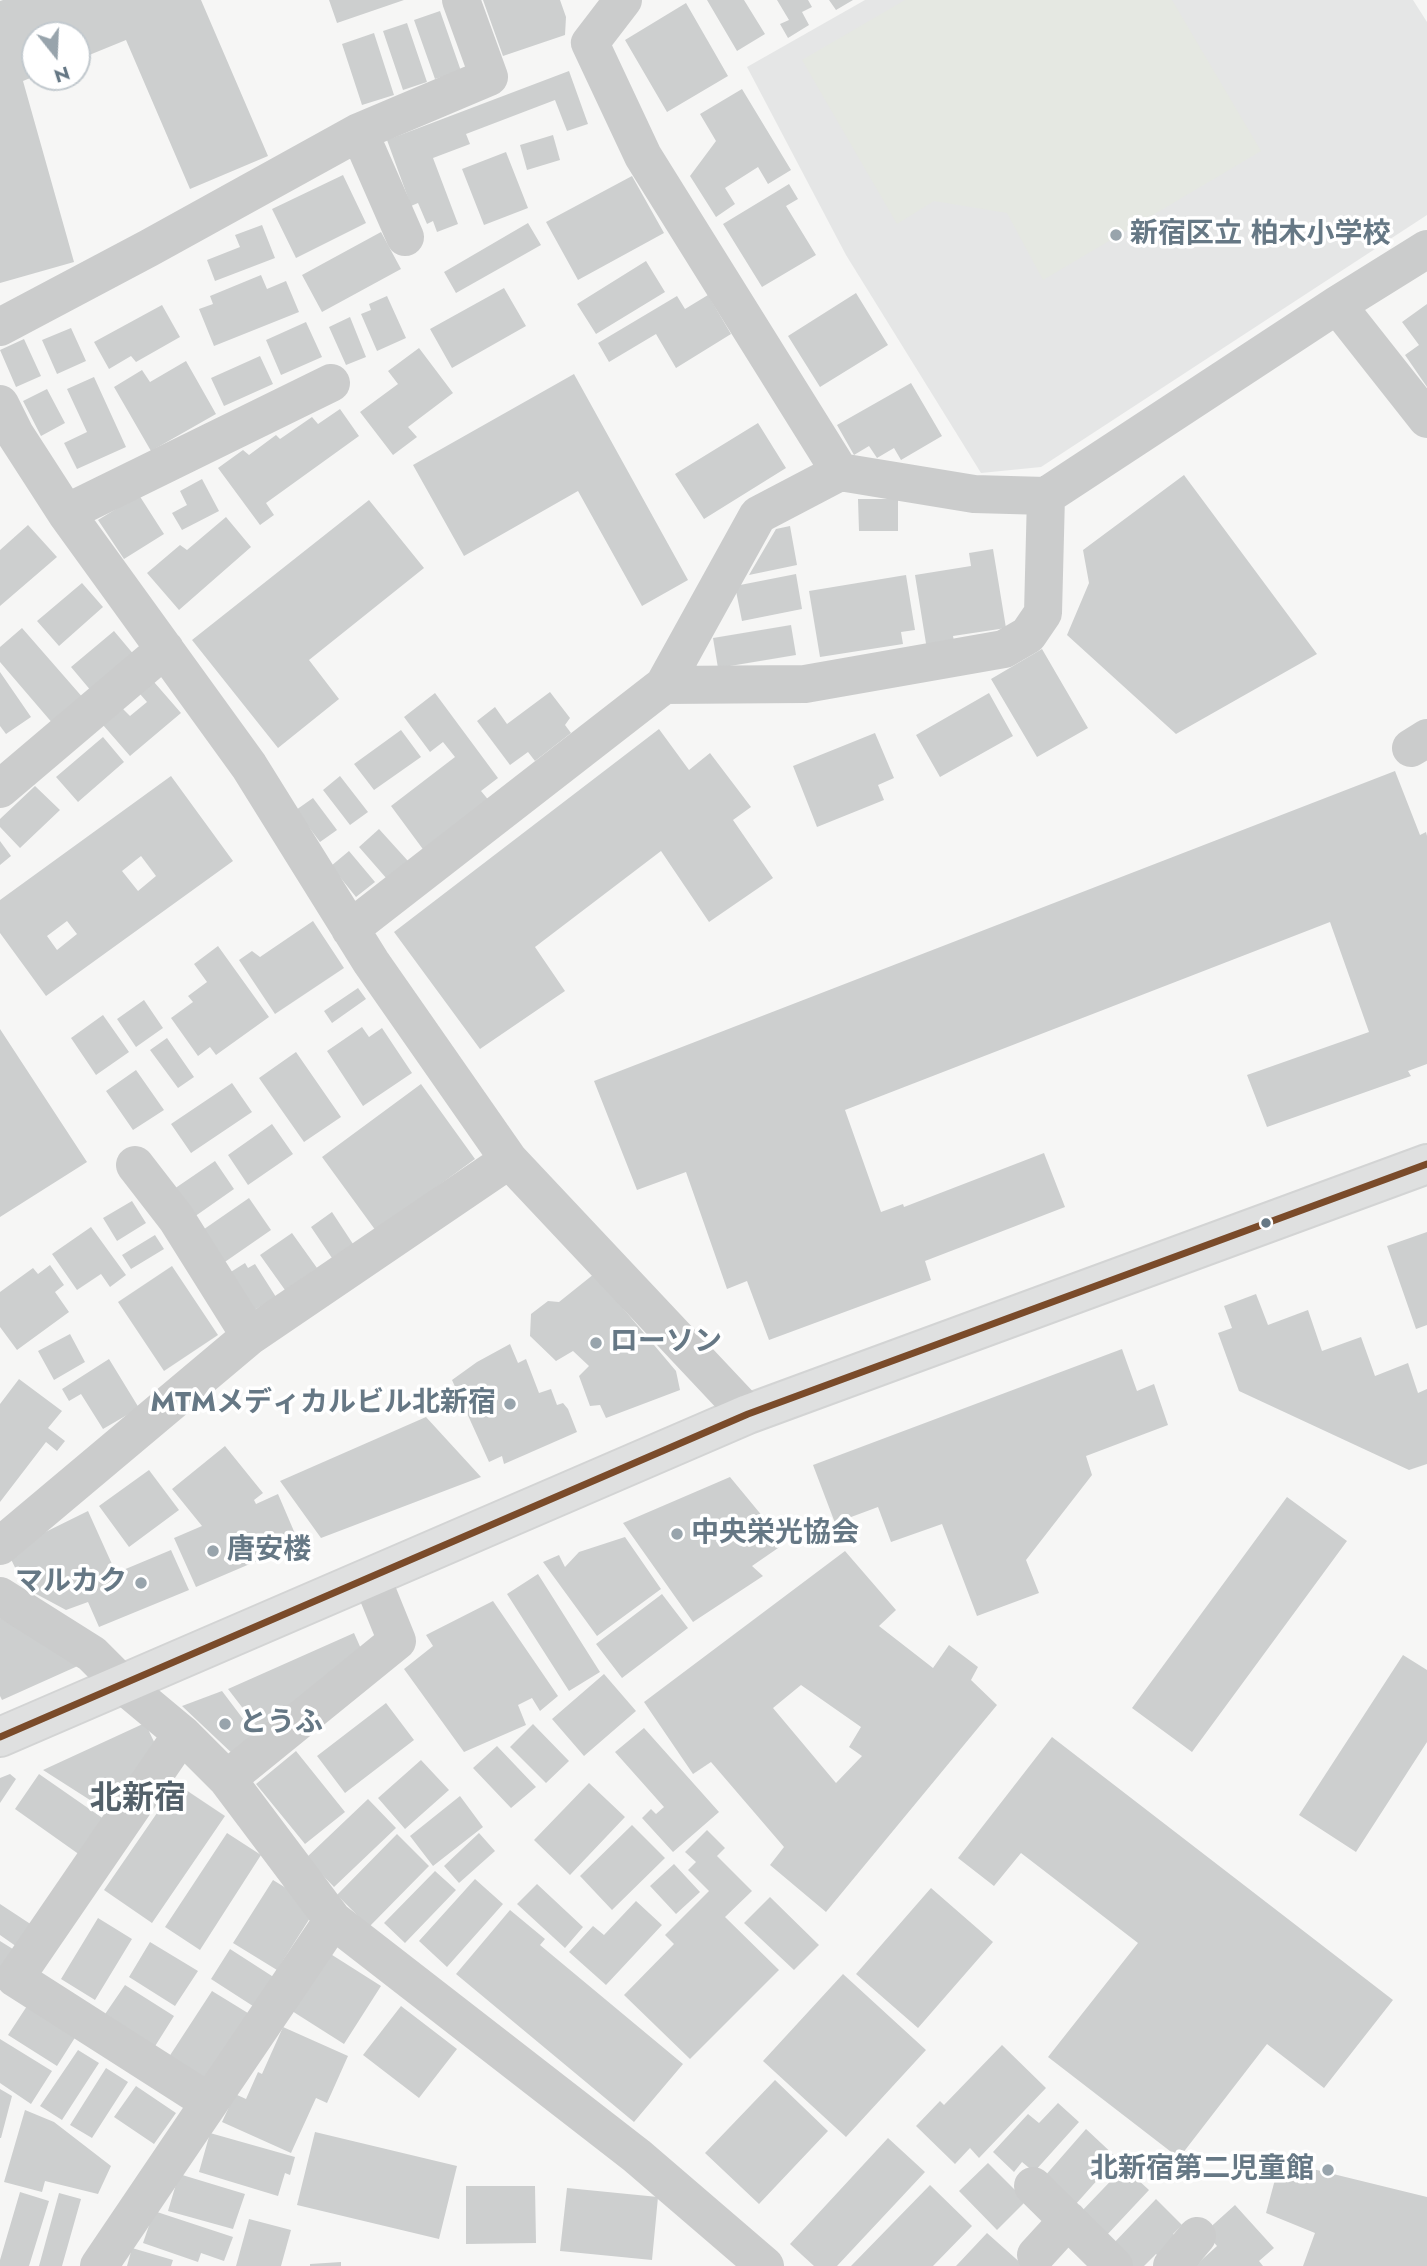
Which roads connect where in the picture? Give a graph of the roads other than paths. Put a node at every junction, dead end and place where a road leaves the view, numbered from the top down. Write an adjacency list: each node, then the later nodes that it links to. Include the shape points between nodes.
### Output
1 (461, 0): 3 (street, via 489,77)
2 (623, 0): 11 (street, via 590,43 643,156)
3 (359, 132): 4 (street); 7 (street)
4 (405, 237)
5 (1427, 249): 6 (street)
6 (1337, 305): 9 (street); 12 (street)
7 (0, 327)
8 (331, 383): 13 (street)
9 (1427, 419)
10 (5, 428): 13 (street)
11 (841, 471): 12 (street, via 974,494); 15 (street, via 758,515)
12 (1046, 496): 15 (street, via 1043,613 1028,635 1004,649 804,684)
13 (66, 513): 14 (street)
14 (165, 649): 16 (street); 17 (street, via 250,766)
15 (664, 685): 17 (street)
16 (0, 789)
17 (350, 929): 18 (street)
18 (509, 1160): 21 (street); 22 (street)
19 (1427, 1164): 22 (main road)
20 (135, 1165): 21 (street, via 176,1218)
21 (250, 1336): 23 (street)
22 (748, 1414): 24 (main road)
23 (0, 1546)
24 (372, 1577): 26 (main road); 29 (street, via 397,1641)
25 (0, 1597): 26 (street, via 92,1654)
26 (122, 1684): 27 (street); 28 (main road)
27 (182, 1734): 29 (street); 31 (street, via 15,1978)
28 (0, 1737)
29 (227, 1779): 30 (street)
30 (333, 1920): 31 (street); 37 (street, via 637,2156)
31 (209, 2102): 36 (street)
32 (1033, 2186): 33 (street)
33 (1068, 2220): 35 (street); 38 (street)
34 (1198, 2236): 39 (street)
35 (1036, 2255)
36 (99, 2266)
37 (765, 2266)
38 (1114, 2266)
39 (1172, 2266)

